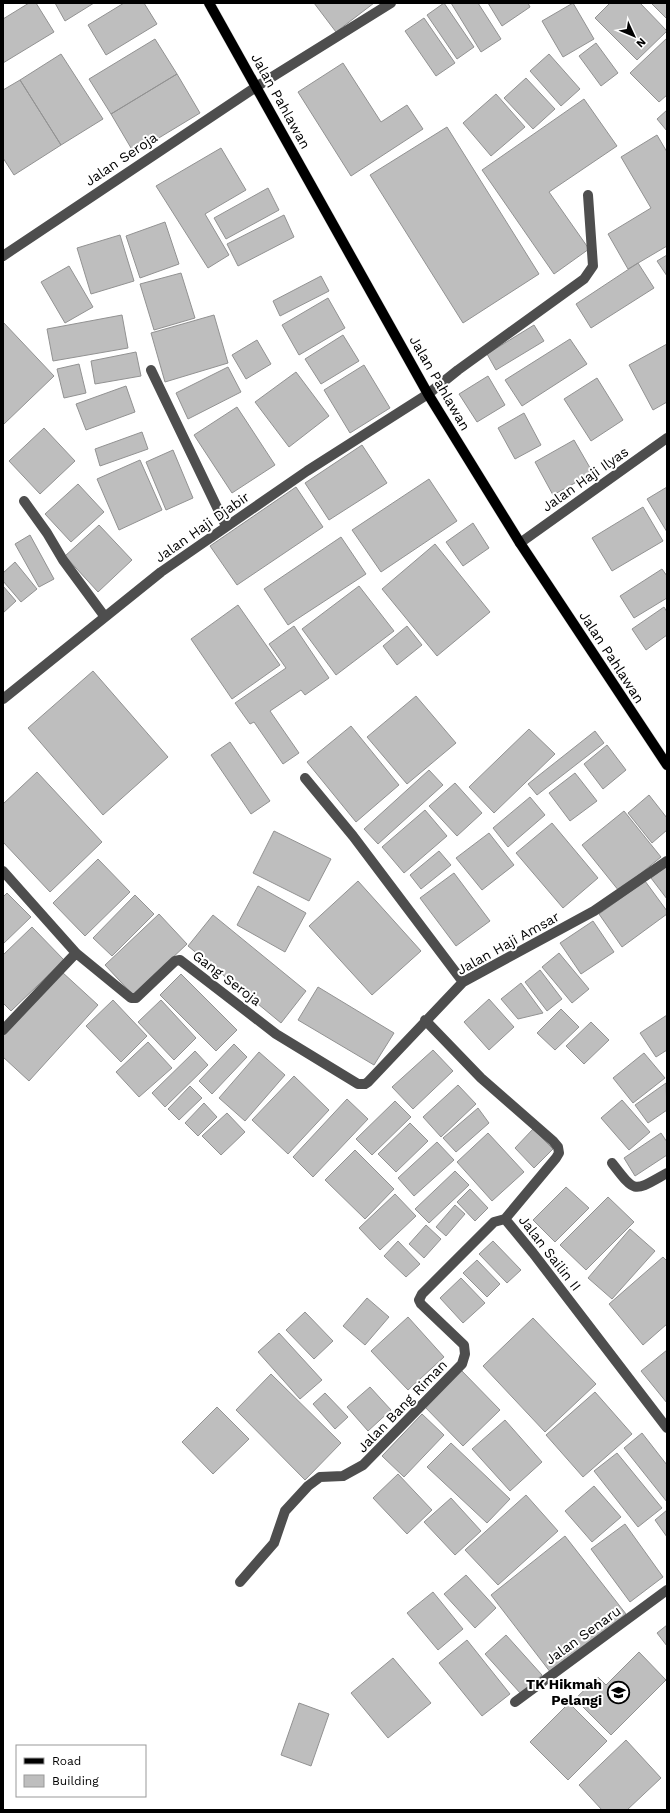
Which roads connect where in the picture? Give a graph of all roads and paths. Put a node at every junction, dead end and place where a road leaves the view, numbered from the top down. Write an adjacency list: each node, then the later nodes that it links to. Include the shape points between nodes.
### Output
1 (209, 3): 3 (main road, Jalan Pahlawan)
2 (392, 3): 3 (street, Jalan Seroja)
3 (256, 87): 5 (street, Jalan Seroja); 7 (main road, Jalan Pahlawan)
4 (588, 195): 7 (street, Jalan Haji Djabir, via 593,266 590,274)
5 (3, 256)
6 (151, 370): 10 (street)
7 (428, 394): 10 (street, Jalan Haji Djabir); 11 (main road, Jalan Pahlawan)
8 (667, 438): 11 (street, Jalan Haji Ilyas)
9 (24, 501): 12 (street)
10 (226, 526): 12 (street, Jalan Haji Djabir, via 161,572)
11 (520, 543): 14 (main road, Jalan Pahlawan)
12 (105, 617): 13 (street, Jalan Haji Djabir)
13 (3, 699)
14 (667, 765)
15 (305, 778): 19 (street, via 353,836)
16 (667, 861): 19 (street, Jalan Haji Amsar, via 594,911)
17 (3, 871): 18 (street, Gang Seroja)
18 (76, 953): 21 (street); 22 (street, Gang Seroja, via 134,999 175,961 180,960 276,1034 356,1084)
19 (463, 982): 20 (street, Jalan Haji Amsar)
20 (425, 1020): 22 (street, Jalan Haji Amsar, via 368,1082); 25 (street, Jalan Sailin II, via 481,1078 558,1147 559,1153 556,1158)
21 (3, 1030)
22 (362, 1084)
23 (612, 1163): 24 (street, via 628,1184 635,1188 642,1187)
24 (667, 1173)
25 (505, 1219): 26 (street, Jalan Sailin II); 27 (street, Jalan Bang Riman, via 494,1222 419,1300 464,1344 462,1364 364,1465 344,1476 320,1477 314,1480 285,1511 274,1543)
26 (667, 1428)
27 (240, 1582)
28 (667, 1590): 29 (street, Jalan Senaru)
29 (515, 1702)

